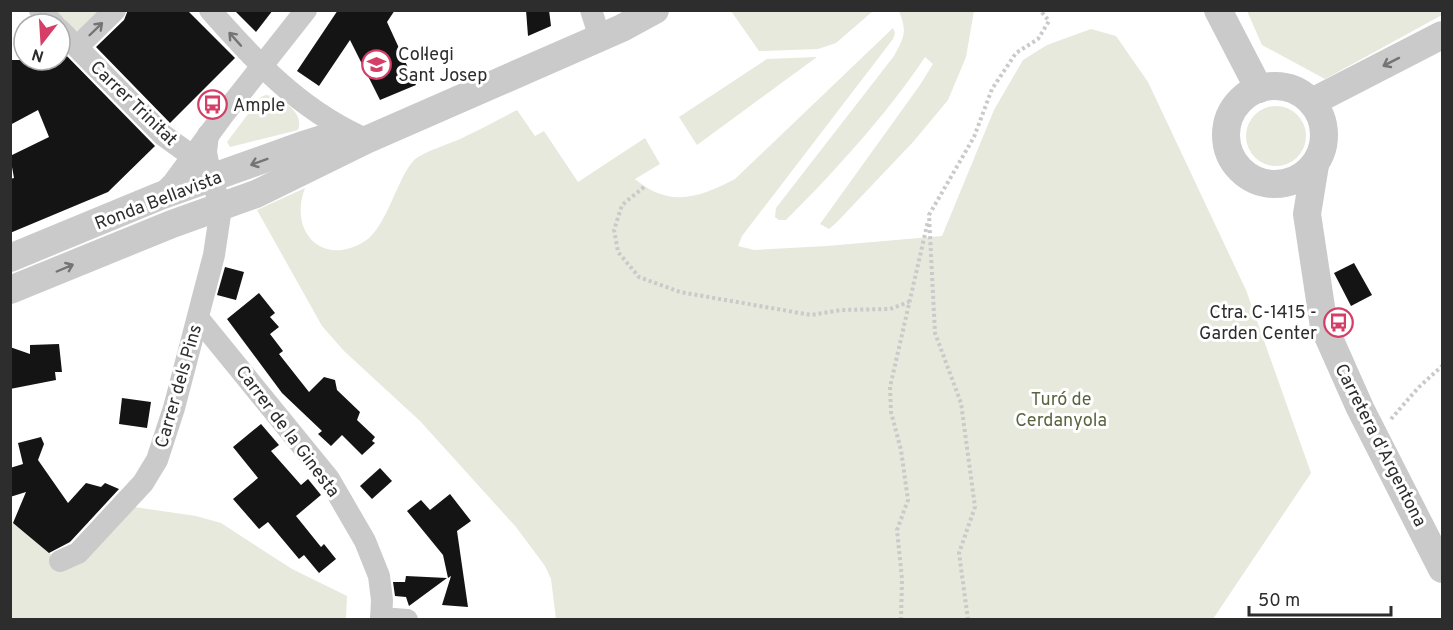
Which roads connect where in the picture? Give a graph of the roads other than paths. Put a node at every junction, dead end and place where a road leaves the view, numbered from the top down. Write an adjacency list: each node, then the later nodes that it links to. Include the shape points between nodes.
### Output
1 (115, 10): 10 (street, one-way to 1)
2 (210, 10): 11 (street, one-way to 2)
3 (306, 10): 11 (street)
4 (591, 10): 7 (street)
5 (655, 10): 7 (street, Ronda Bellavista)
6 (1218, 10): 12 (street)
7 (615, 26): 16 (street, Ronda Bellavista)
8 (1443, 35): 14 (street, one-way to 14)
9 (72, 42): 10 (street, Carrer Trinitat)
10 (77, 47): 18 (street, Carrer Trinitat, via 163,135)
11 (261, 67): 13 (street); 15 (street)
12 (1259, 89): 14 (street, via 1281,87); 21 (street, via 1248,94 1233,111 1227,128 1228,147 1241,170 1257,180)
13 (303, 99): 16 (street, via 327,122); 17 (street, via 309,118)
14 (1312, 102): 19 (street, via 1324,128 1323,147)
15 (208, 135): 18 (street); 20 (street, via 206,152)
16 (366, 140): 17 (street, Ronda Bellavista, via 325,138); 22 (street, Ronda Bellavista)
17 (306, 144): 20 (street, Ronda Bellavista, one-way to 20); 22 (street, Ronda Bellavista, via 293,166)
18 (191, 157): 20 (street, Carrer Trinitat, via 202,163); 23 (street)
19 (1315, 165): 21 (street, via 1297,179); 25 (street, Carretera d'Argentona)
20 (211, 176): 23 (street, Ronda Bellavista); 24 (street)
21 (1276, 184): 25 (street)
22 (271, 185): 24 (street, Ronda Bellavista)
23 (160, 196): 26 (street, Ronda Bellavista)
24 (221, 208): 27 (street, Ronda Bellavista, one-way to 24); 28 (street, Carrer dels Pins)
25 (1306, 214): 30 (street, Carretera d'Argentona, via 1324,327 1360,408)
26 (10, 258)
27 (10, 290)
28 (198, 318): 29 (street, Carrer dels Pins, via 157,460 143,483 78,553); 31 (street, Carrer de la Ginesta, via 329,479 379,576)
29 (60, 561)
30 (1443, 569)
31 (381, 619): 32 (street)
32 (407, 620)

